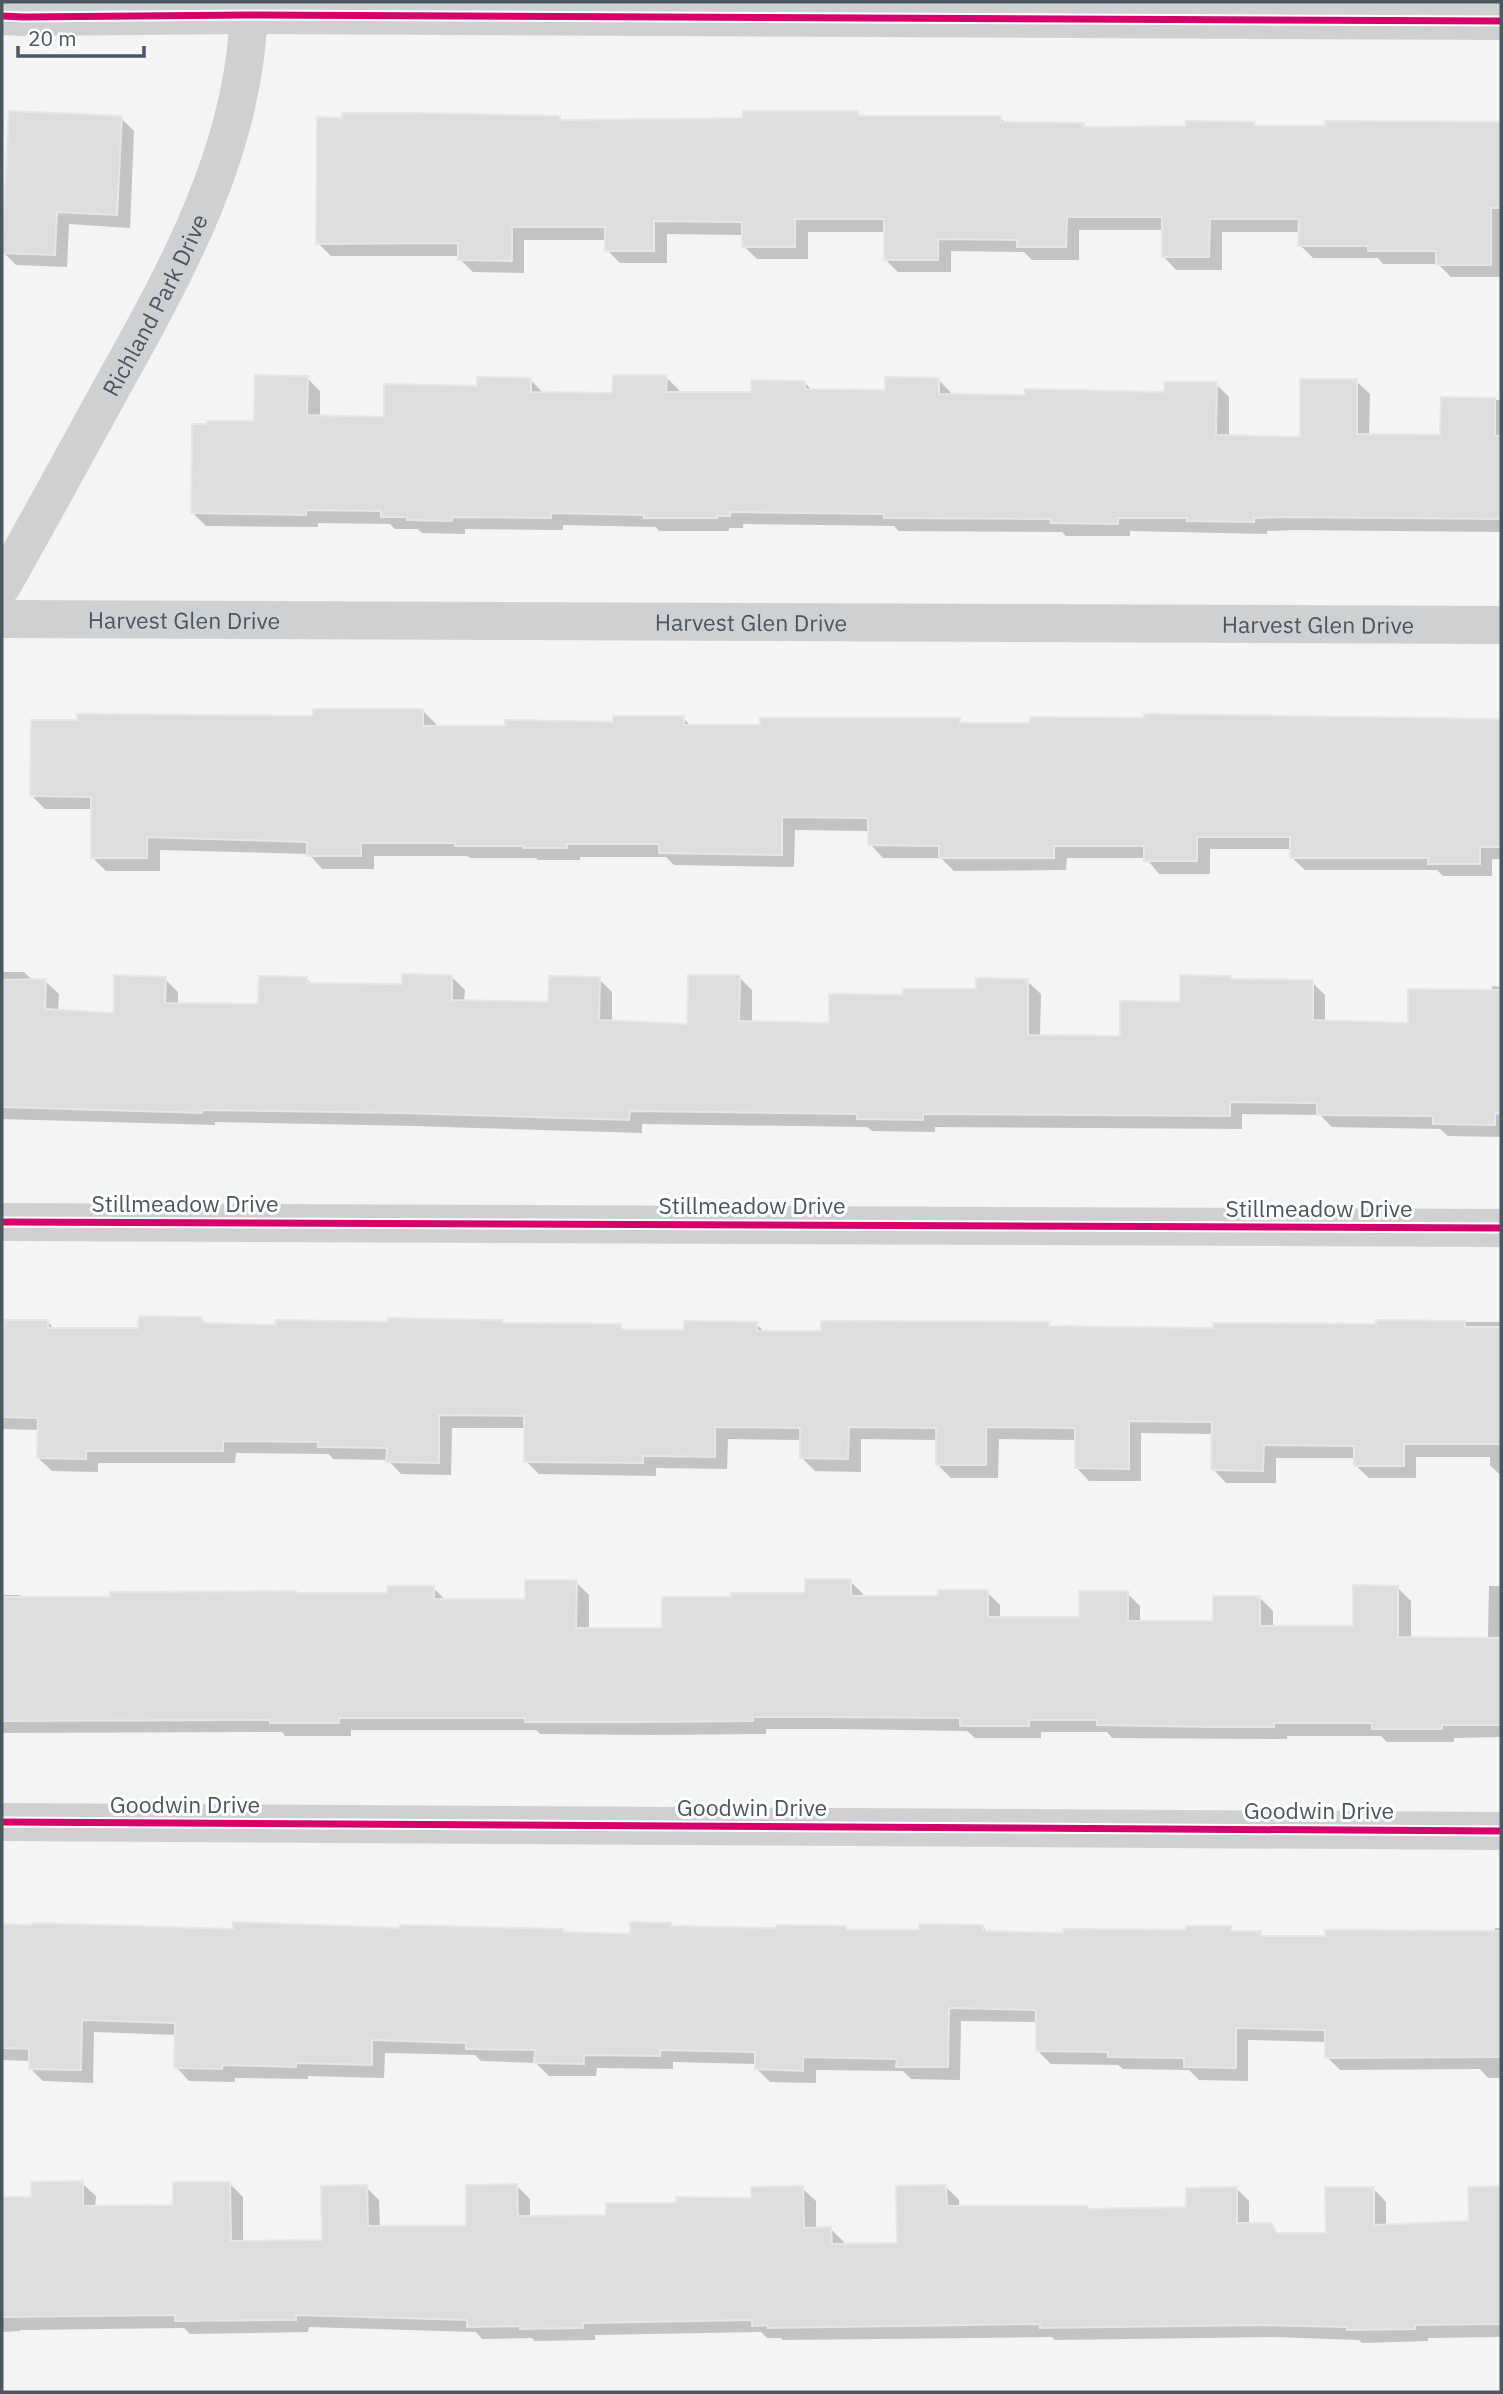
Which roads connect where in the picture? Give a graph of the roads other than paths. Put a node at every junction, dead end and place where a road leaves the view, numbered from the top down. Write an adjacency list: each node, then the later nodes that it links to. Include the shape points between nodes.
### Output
1 (249, 8): 2 (street); 3 (street); 4 (street, Richland Park Drive, via 238,106 215,183 149,321)
2 (2, 16)
3 (1501, 21)
4 (2, 586)
5 (2, 619): 6 (street, Harvest Glen Drive)
6 (1501, 625)
7 (2, 1222): 8 (street, Stillmeadow Drive)
8 (1501, 1228)
9 (2, 1822): 10 (street, Goodwin Drive)
10 (1501, 1831)

